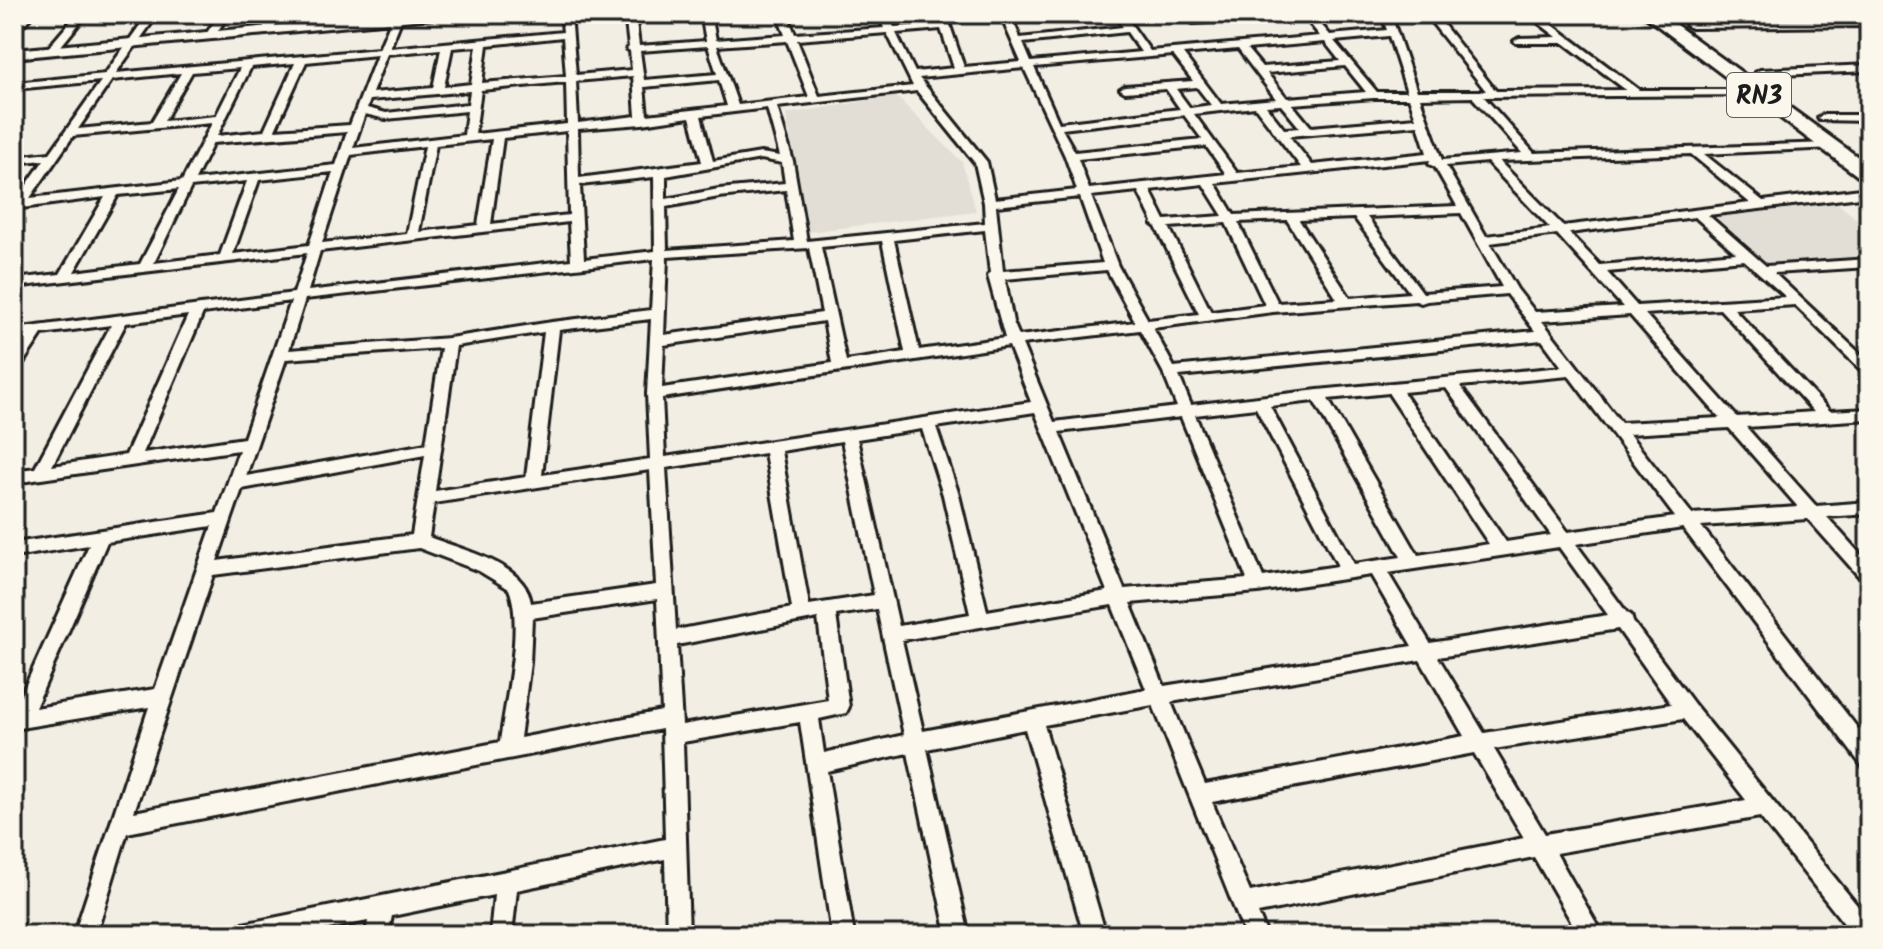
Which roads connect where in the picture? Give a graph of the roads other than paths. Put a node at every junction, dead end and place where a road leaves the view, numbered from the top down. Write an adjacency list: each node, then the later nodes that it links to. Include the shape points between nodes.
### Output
1 (29, 14): 35 (street)
2 (82, 14): 52 (street)
3 (153, 14): 46 (street)
4 (224, 14): 38 (street)
5 (274, 14): 33 (street)
6 (424, 14): 7 (street); 26 (street)
7 (434, 14)
8 (566, 14): 37 (street)
9 (630, 14): 51 (street)
10 (706, 14): 47 (street)
11 (782, 14): 40 (street)
12 (883, 14): 34 (street)
13 (941, 14): 30 (street)
14 (1035, 14): 22 (street)
15 (1119, 14): 31 (street)
16 (1289, 14): 25 (street)
17 (1307, 14): 39 (street)
18 (1412, 14): 23 (street)
19 (1430, 14): 81 (street)
20 (1532, 14): 42 (street)
21 (1650, 14): 70 (highway, RN3)
22 (1006, 15): 43 (street)
23 (1386, 15): 36 (street)
24 (360, 17): 26 (street); 27 (street)
25 (1191, 17): 32 (street)
26 (397, 18): 53 (street)
27 (327, 19): 33 (street)
28 (1683, 19): 29 (street); 70 (highway, RN3)
29 (1869, 23)
30 (946, 26): 34 (street); 64 (street)
31 (1127, 29): 43 (street); 56 (street)
32 (1201, 30)
33 (267, 31): 38 (street)
34 (890, 31): 40 (street); 69 (street)
35 (14, 32)
36 (1391, 33): 39 (street); 79 (street)
37 (568, 34): 45 (street); 67 (street)
38 (210, 36): 46 (street)
39 (1328, 38): 49 (street); 58 (street)
40 (791, 39): 47 (street); 82 (street)
41 (1209, 39): 50 (street)
42 (1567, 40): 44 (street); 77 (street)
43 (1017, 41): 60 (street)
44 (1519, 41)
45 (482, 42): 48 (street); 72 (street)
46 (134, 43): 52 (street); 65 (street)
47 (712, 45): 51 (street); 66 (street)
48 (447, 46): 53 (street); 75 (street)
49 (1240, 46): 50 (street); 63 (street)
50 (1217, 48): 54 (street)
51 (632, 49): 68 (street)
52 (52, 50): 55 (street)
53 (382, 52): 57 (street); 84 (street)
54 (1176, 52): 56 (street); 71 (street)
55 (14, 54)
56 (1147, 54): 60 (street)
57 (302, 59): 59 (street); 104 (street)
58 (1348, 63): 63 (street); 78 (street)
59 (247, 64): 62 (street); 94 (street)
60 (1030, 65): 64 (street); 98 (street)
61 (1869, 68): 70 (street)
62 (188, 70): 65 (street); 97 (street)
63 (1260, 70): 83 (street)
64 (960, 71): 69 (street)
65 (109, 77): 73 (street); 102 (street)
66 (723, 77): 68 (street); 88 (street)
67 (573, 78): 68 (street); 72 (street); 100 (street)
68 (638, 78): 95 (street)
69 (917, 81): 82 (street); 135 (street, via 973,150)
70 (1757, 83): 77 (street); 92 (highway, RN3); 110 (highway, RN3)
71 (1198, 84): 74 (street); 89 (street)
72 (476, 85): 75 (street); 87 (street)
73 (16, 87)
74 (1170, 87): 76 (street); 90 (street)
75 (438, 89): 84 (street)
76 (1125, 89)
77 (1638, 94): 81 (street)
78 (1374, 95): 79 (street); 83 (street)
79 (1413, 95): 80 (street); 96 (street)
80 (1477, 96): 81 (street); 115 (street)
81 (1495, 96)
82 (816, 101): 86 (street)
83 (1283, 101): 85 (street); 101 (street)
84 (362, 103): 87 (street, via 386,116); 99 (street)
85 (1258, 103): 89 (street); 103 (street)
86 (771, 105): 88 (street); 120 (street)
87 (473, 107): 107 (street)
88 (733, 107): 91 (street)
89 (1218, 108): 90 (street)
90 (1188, 113): 98 (street); 108 (street)
91 (695, 115): 95 (street); 121 (street)
92 (1823, 118): 93 (street); 112 (highway, RN3)
93 (1869, 118)
94 (219, 119): 97 (street); 106 (street)
95 (642, 121): 100 (street)
96 (1423, 121): 101 (street); 119 (street)
97 (156, 125): 102 (street)
98 (1055, 127): 114 (street)
99 (352, 128): 104 (street); 118 (street)
100 (573, 128): 105 (street); 128 (street)
101 (1307, 130): 103 (street)
102 (70, 133): 113 (street)
103 (1281, 133): 122 (street)
104 (268, 134): 106 (street)
105 (498, 137): 107 (street); 147 (street)
106 (209, 140): 129 (street)
107 (469, 140): 109 (street)
108 (1210, 142): 114 (street); 126 (street)
109 (431, 144): 118 (street); 150 (street)
110 (1830, 146): 111 (street); 124 (highway, RN3)
111 (1694, 151): 115 (street); 137 (street)
112 (1869, 152)
113 (54, 156): 117 (street); 138 (street)
114 (1071, 156): 134 (street)
115 (1531, 157): 116 (street)
116 (1490, 158): 119 (street); 148 (street)
117 (14, 160)
118 (341, 160): 125 (street); 153 (street)
119 (1434, 160): 122 (street); 139 (street)
120 (787, 161): 121 (street, via 761,156); 130 (street)
121 (708, 164): 123 (street)
122 (1309, 169): 126 (street)
123 (660, 173): 128 (street); 136 (street)
124 (1869, 175)
125 (254, 177): 129 (street); 156 (street)
126 (1234, 177): 127 (street)
127 (1207, 180): 131 (street); 143 (street)
128 (576, 182): 142 (street)
129 (186, 183): 132 (street); 160 (street)
130 (791, 186): 136 (street); 152 (street)
131 (1142, 186): 134 (street); 145 (street)
132 (114, 192): 138 (street); 164 (street)
133 (1869, 192): 137 (street)
134 (1085, 193): 135 (street); 159 (street)
135 (990, 203): 146 (street)
136 (661, 204): 154 (street)
137 (1760, 205): 140 (street)
138 (16, 206)
139 (1464, 209): 141 (street); 151 (street)
140 (1697, 212): 148 (street); 155 (street)
141 (1360, 217): 144 (street); 168 (street)
142 (574, 218): 147 (street); 157 (street)
143 (1230, 218): 144 (street); 145 (street); 172 (street)
144 (1292, 218): 170 (street)
145 (1158, 224): 177 (street)
146 (990, 226): 149 (street); 163 (street)
147 (484, 229): 150 (street)
148 (1558, 229): 151 (street); 161 (street)
149 (887, 237): 152 (street); 189 (street)
150 (412, 238): 153 (street)
151 (1481, 240): 166 (street)
152 (807, 244): 154 (street); 176 (street)
153 (315, 250): 156 (street); 167 (street)
154 (661, 254): 157 (street); 175 (street)
155 (1746, 256): 161 (street); 162 (street)
156 (225, 259): 160 (street)
157 (578, 264): 167 (street)
158 (1867, 265): 162 (street)
159 (1111, 266): 163 (street); 180 (street)
160 (145, 268): 164 (street)
161 (1597, 269): 174 (street)
162 (1763, 270): 169 (street)
163 (995, 276): 186 (street)
164 (65, 277): 165 (street)
165 (14, 283)
166 (1511, 290): 168 (street); 178 (street)
167 (299, 296): 173 (street); 188 (street)
168 (1421, 299): 170 (street)
169 (1798, 301): 171 (street); 192 (street)
170 (1346, 303): 172 (street)
171 (1723, 305): 174 (street); 203 (street)
172 (1273, 308): 177 (street)
173 (197, 310): 179 (street); 212 (street)
174 (1636, 312): 178 (street); 205 (street)
175 (658, 314): 181 (street); 185 (street)
176 (828, 316): 185 (street); 191 (street)
177 (1207, 317): 180 (street)
178 (1531, 317): 184 (street)
179 (121, 319): 182 (street); 214 (street)
180 (1143, 325): 186 (street); 194 (street)
181 (552, 326): 187 (street); 216 (street)
182 (37, 330): 183 (street); 190 (street)
183 (14, 333)
184 (1545, 335): 193 (street); 194 (street)
185 (657, 341): 197 (street)
186 (1014, 341): 189 (street); 200 (street)
187 (449, 343): 188 (street); 211 (street)
188 (280, 355): 209 (street)
189 (913, 355): 191 (street)
190 (14, 366)
191 (840, 366): 197 (street)
192 (1869, 370)
193 (1572, 371): 195 (street); 207 (street)
194 (1170, 372): 201 (street)
195 (1450, 383): 196 (street); 224 (street)
196 (1394, 390): 198 (street); 226 (street)
197 (654, 394): 213 (street)
198 (1318, 395): 199 (street); 228 (street)
199 (1260, 402): 201 (street); 231 (street)
200 (1042, 406): 204 (street); 206 (street)
201 (1187, 410): 206 (street); 233 (street)
202 (1869, 414): 203 (street)
203 (1827, 417): 205 (street)
204 (927, 423): 208 (street); 240 (street, via 951,493)
205 (1734, 423): 207 (street); 220 (street)
206 (1051, 428): 235 (street)
207 (1617, 429): 222 (street)
208 (848, 435): 210 (street); 236 (street)
209 (248, 443): 212 (street); 217 (street)
210 (772, 446): 213 (street); 239 (street)
211 (434, 448): 217 (street); 218 (street)
212 (132, 460): 214 (street)
213 (657, 463): 216 (street); 234 (street)
214 (40, 473): 215 (street)
215 (14, 477)
216 (533, 482): 218 (street)
217 (234, 484): 221 (street)
218 (427, 498): 225 (street)
219 (1869, 508): 220 (street)
220 (1815, 511): 222 (street); 232 (street)
221 (223, 518): 223 (street); 230 (street)
222 (1689, 521): 224 (street); 255 (street)
223 (102, 535): 227 (street); 250 (street)
224 (1562, 538): 226 (street); 241 (street)
225 (420, 541): 230 (street); 238 (street, via 504,576 517,586)
226 (1501, 548): 228 (street)
227 (14, 550)
228 (1413, 562): 229 (street)
229 (1376, 568): 231 (street); 244 (street)
230 (205, 569): 245 (street)
231 (1350, 572): 233 (street)
232 (1869, 576)
233 (1258, 585): 235 (street)
234 (665, 591): 238 (street); 243 (street)
235 (1117, 597): 240 (street); 246 (street)
236 (886, 601): 237 (street); 242 (street)
237 (826, 609): 239 (street); 248 (street, via 839,707)
238 (526, 611): 254 (street)
239 (802, 614): 243 (street)
240 (980, 619): 242 (street)
241 (1625, 620): 244 (street); 247 (street)
242 (894, 634): 252 (street)
243 (668, 639): 251 (street)
244 (1425, 652): 246 (street); 253 (street)
245 (163, 696): 250 (street); 259 (street)
246 (1158, 696): 249 (street); 257 (street)
247 (1687, 710): 253 (street); 258 (street)
248 (808, 713): 251 (street); 256 (street)
249 (1032, 719): 252 (street); 272 (street)
250 (17, 720)
251 (672, 726): 254 (street); 261 (street)
252 (915, 741): 256 (street); 271 (street)
253 (1477, 743): 257 (street); 260 (street)
254 (509, 750): 259 (street)
255 (1869, 759)
256 (816, 764): 270 (street)
257 (1197, 795): 263 (street)
258 (1763, 807): 260 (street); 275 (street)
259 (119, 825): 265 (street)
260 (1538, 846): 263 (street); 274 (street)
261 (675, 847): 262 (street); 269 (street)
262 (507, 880): 264 (street); 268 (street)
263 (1242, 905): 273 (street)
264 (382, 907): 266 (street); 267 (street)
265 (85, 935)
266 (243, 935)
267 (377, 935)
268 (501, 935)
269 (678, 935)
270 (843, 935)
271 (958, 935)
272 (1095, 935)
273 (1256, 935)
274 (1592, 935)
275 (1867, 935)

